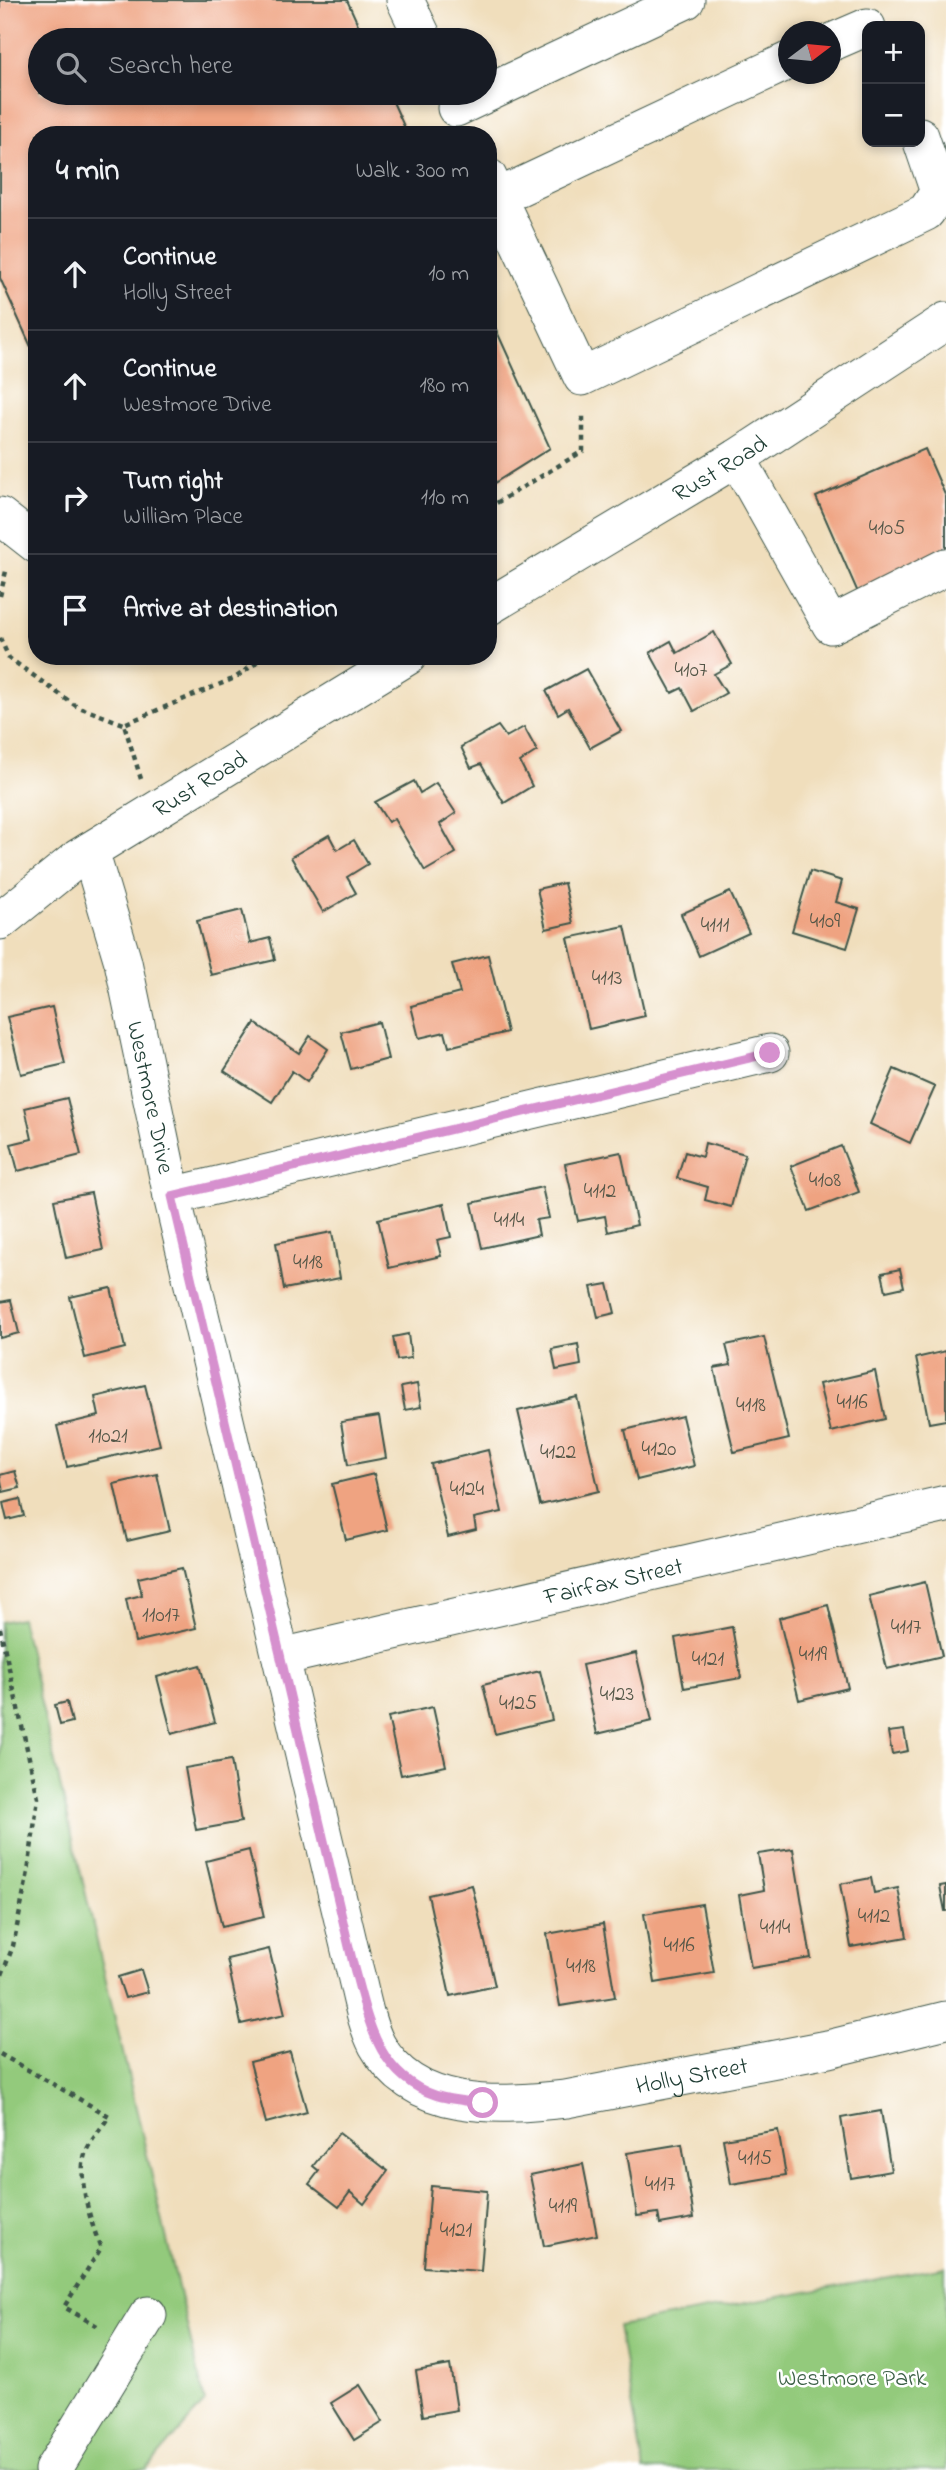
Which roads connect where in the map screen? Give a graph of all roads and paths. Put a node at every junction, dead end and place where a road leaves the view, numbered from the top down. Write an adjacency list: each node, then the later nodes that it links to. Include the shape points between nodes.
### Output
1 (405, 0): 3 (street)
2 (686, 0): 7 (street)
3 (418, 28)
4 (862, 29): 5 (street)
5 (841, 38)
6 (778, 66): 9 (street)
7 (497, 92)
8 (924, 147): 12 (street, via 939,192 926,212)
9 (497, 185)
10 (497, 195): 12 (street)
11 (943, 331): 13 (street, Rust Road)
12 (583, 377): 14 (path, via 583,451)
13 (737, 458): 17 (street, via 831,625); 18 (street, Rust Road)
14 (497, 503)
15 (0, 516): 16 (street)
16 (28, 538)
17 (946, 567)
18 (497, 602)
19 (0, 638): 22 (path, via 9,658 76,706)
20 (253, 665): 22 (path, via 235,678)
21 (393, 665): 23 (street, Rust Road)
22 (124, 724): 23 (path)
23 (152, 813): 24 (street, Rust Road)
24 (89, 851): 25 (street, Rust Road); 27 (street, Westmore Drive, via 123,962)
25 (0, 921)
26 (770, 1053): 27 (street)
27 (172, 1196): 30 (street, Westmore Drive)
28 (946, 1504): 30 (street, Fairfax Street)
29 (0, 1628): 31 (path, via 38,1798 13,1946)
30 (281, 1657): 34 (street, Westmore Drive, via 372,2034 394,2068)
31 (0, 1980)
32 (945, 2025): 34 (street, Holly Street, via 566,2099 483,2103)
33 (0, 2054): 35 (path, via 109,2116 85,2154 83,2182 101,2248 64,2307)
34 (435, 2095)
35 (139, 2330): 36 (street)
36 (53, 2470)

